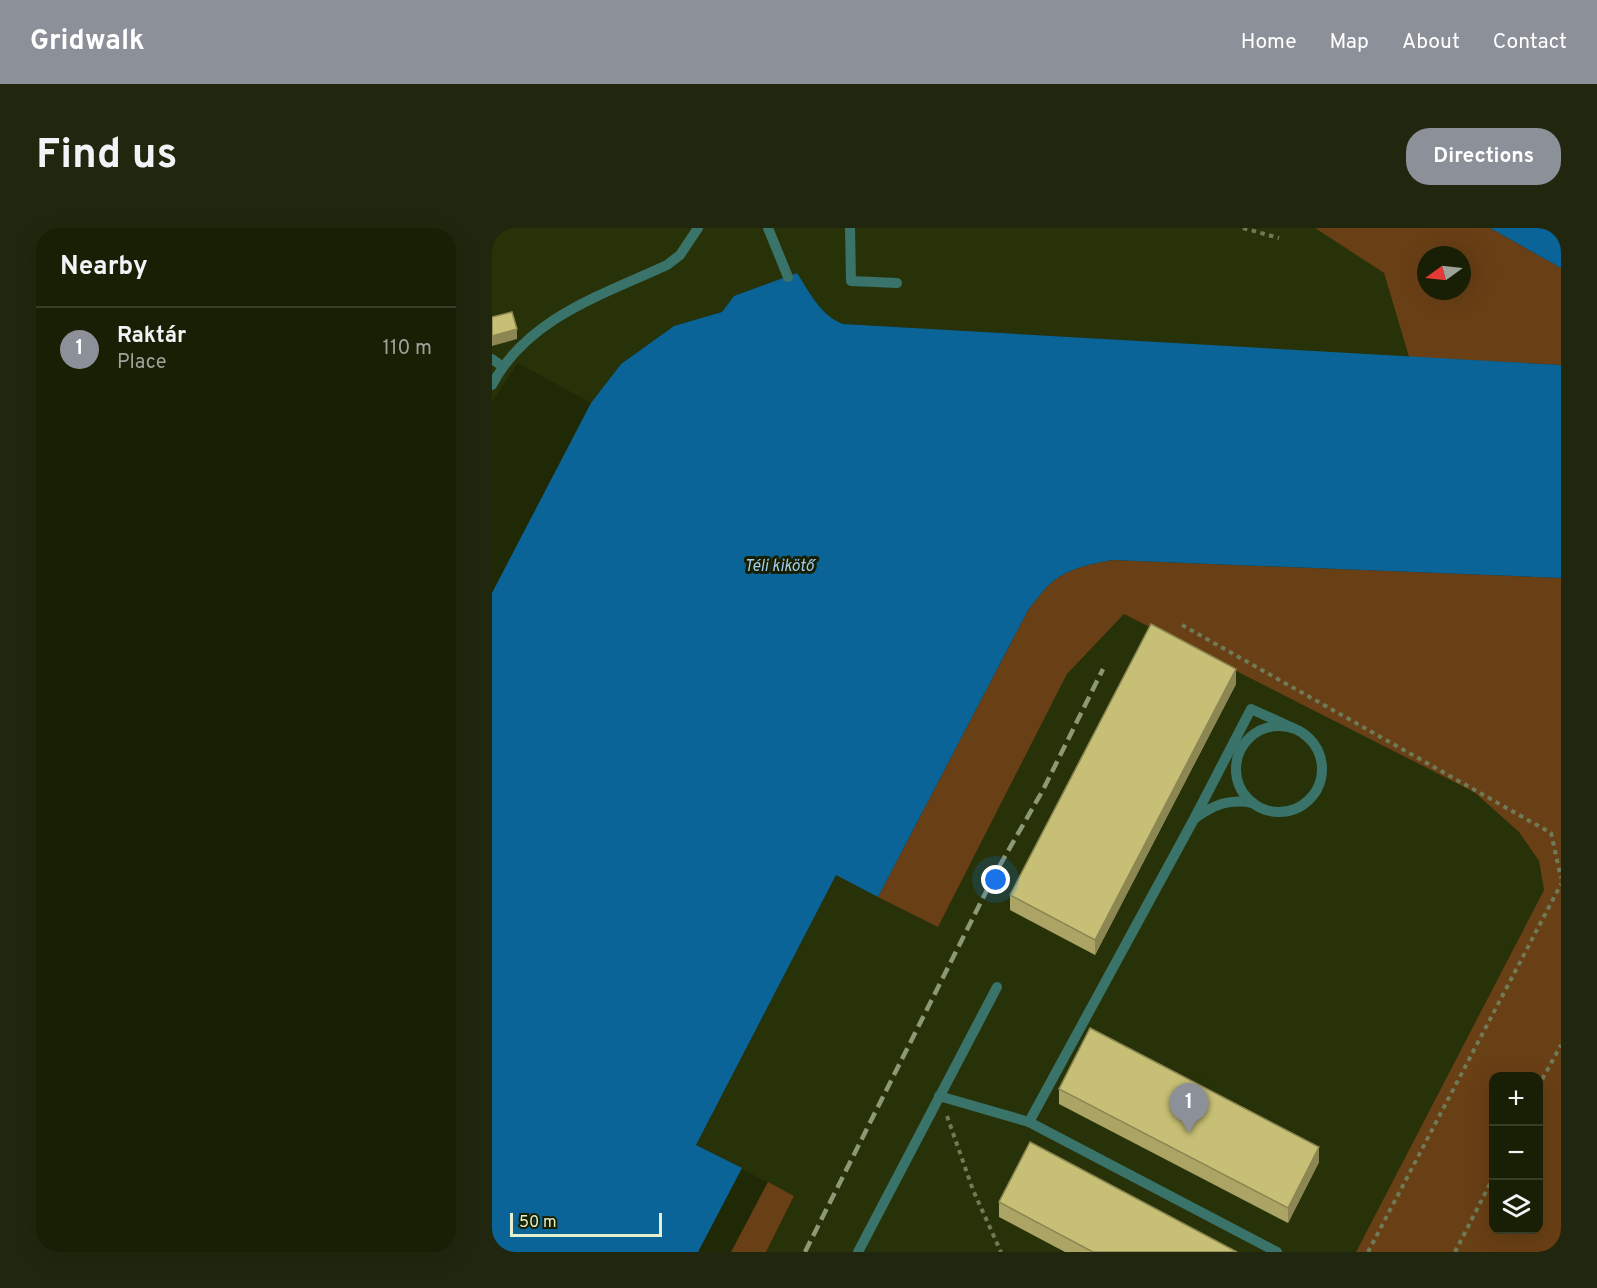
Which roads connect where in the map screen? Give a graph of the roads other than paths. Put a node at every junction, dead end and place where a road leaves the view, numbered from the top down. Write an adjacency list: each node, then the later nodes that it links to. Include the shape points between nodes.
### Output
1 (698, 228): 7 (lane, via 680,255 667,265 557,316 527,339)
2 (768, 228): 4 (lane)
3 (850, 228): 5 (lane, via 851,281)
4 (788, 277)
5 (897, 283)
6 (492, 359): 7 (lane)
7 (502, 366): 8 (lane)
8 (492, 385)
9 (1293, 728): 10 (lane, via 1269,727 1258,731 1241,749 1237,778); 10 (lane, via 1309,737 1319,752 1322,776 1317,790 1308,802 1295,809 1266,810); 11 (lane, via 1251,709)
10 (1253, 803): 11 (lane, via 1230,800)
11 (1194, 819): 14 (lane)
12 (997, 987): 13 (lane)
13 (939, 1095): 14 (lane); 15 (lane)
14 (1029, 1122): 16 (lane)
15 (858, 1252)
16 (1277, 1252)

